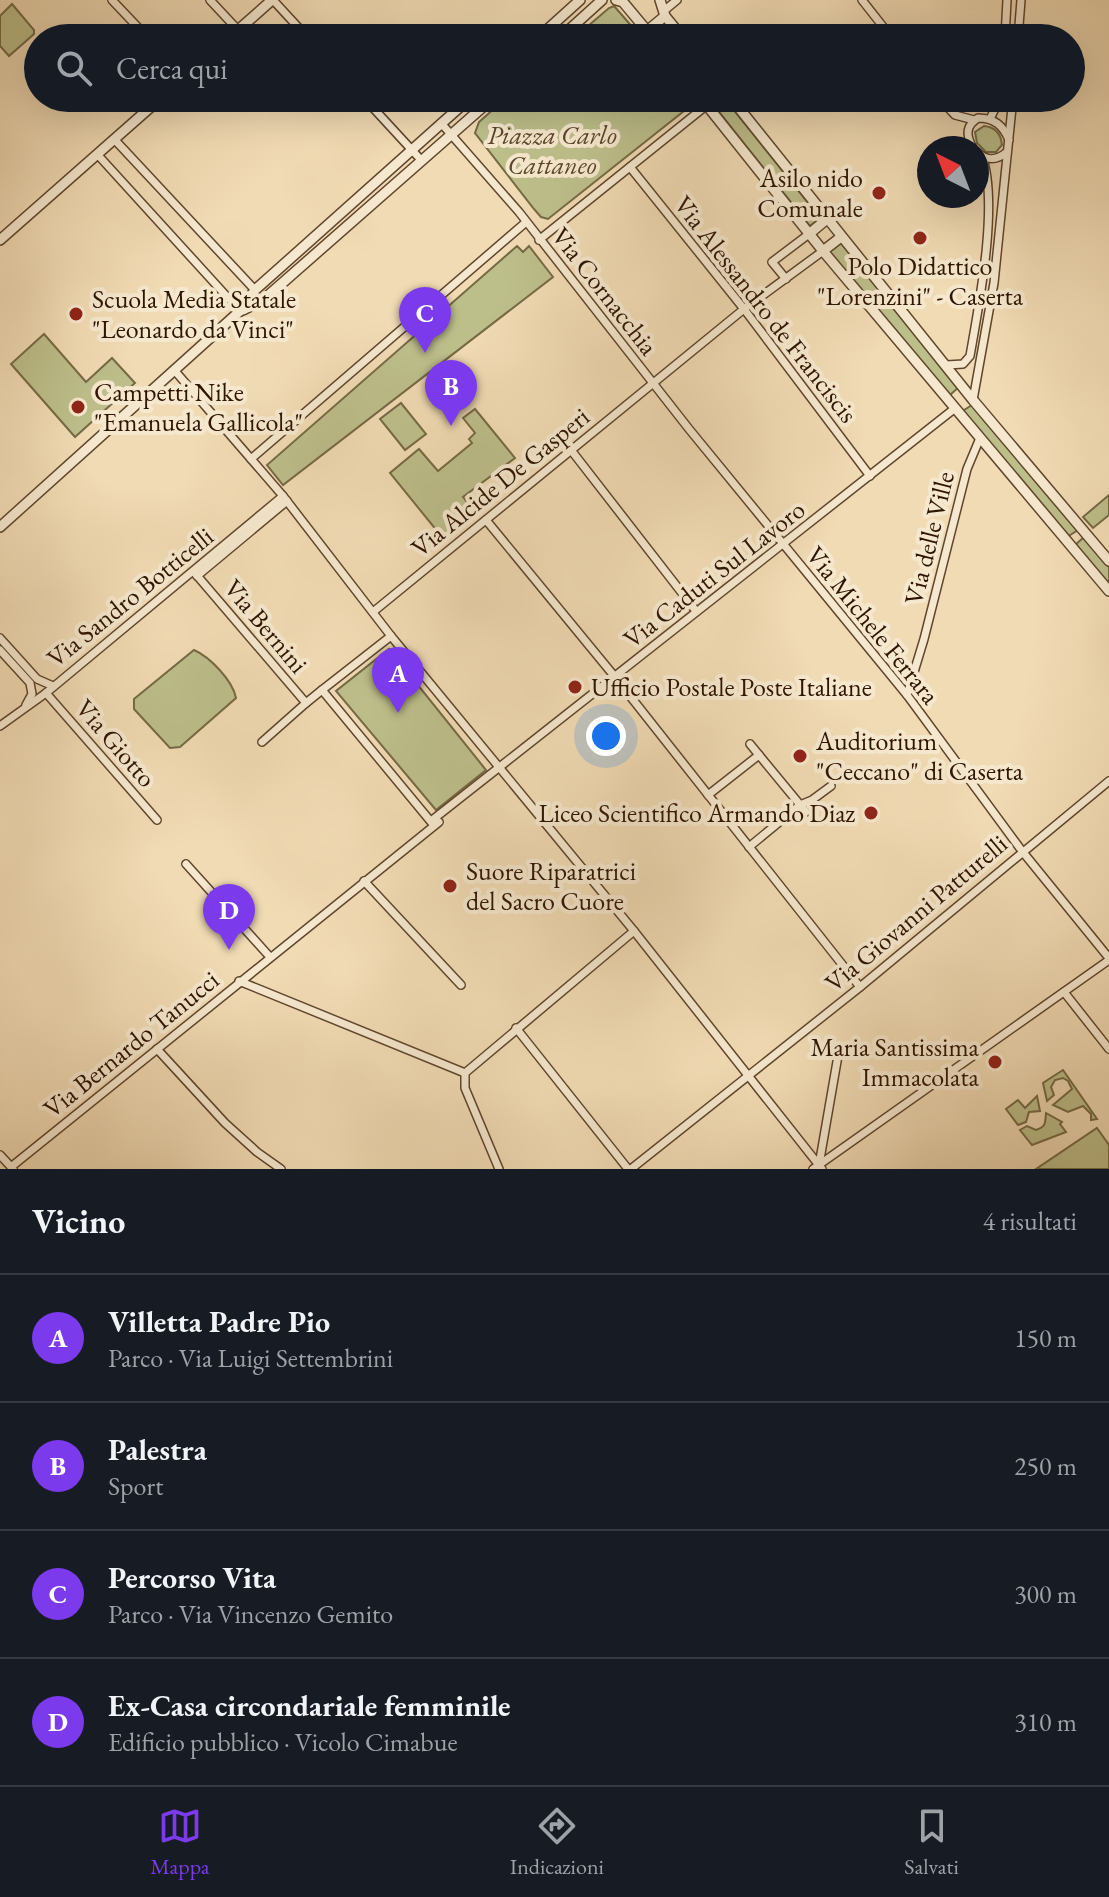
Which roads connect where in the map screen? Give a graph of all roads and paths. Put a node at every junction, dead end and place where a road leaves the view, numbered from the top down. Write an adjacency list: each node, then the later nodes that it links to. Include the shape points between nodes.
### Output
1 (112, 0): 12 (street)
2 (210, 0): 13 (street)
3 (272, 0): 14 (street); 15 (street)
4 (580, 0): 16 (street)
5 (602, 0): 17 (street)
6 (616, 0): 18 (street)
7 (677, 0): 11 (street)
8 (862, 0): 19 (street)
9 (1007, 0): 20 (street)
10 (1021, 0): 21 (street)
11 (664, 8)
12 (135, 24)
13 (232, 24)
14 (245, 24)
15 (295, 24)
16 (553, 24)
17 (575, 24)
18 (642, 24)
19 (881, 24)
20 (1006, 24)
21 (1019, 24)
22 (145, 112): 37 (street)
23 (377, 112): 39 (street)
24 (454, 112): 34 (street)
25 (477, 112): 35 (street)
26 (693, 112): 43 (street)
27 (712, 112): 47 (street)
28 (742, 112): 45 (street)
29 (952, 112): 33 (street)
30 (993, 112): 32 (street)
31 (1012, 112): 38 (street)
32 (990, 119): 33 (street); 38 (street, via 1006,133)
33 (974, 120): 36 (street)
34 (441, 123): 35 (street); 39 (street)
35 (452, 135): 42 (street); 46 (street)
36 (969, 136)
37 (114, 139): 40 (street); 53 (street)
38 (1008, 146): 41 (street, via 997,160); 60 (street, via 994,283)
39 (412, 150): 42 (street); 53 (street)
40 (97, 154): 49 (street); 56 (street)
41 (989, 157)
42 (422, 161): 54 (street)
43 (630, 167): 50 (street); 55 (street, Via Alessandro de Franciscis)
44 (987, 208): 57 (street, via 982,280 967,360)
45 (827, 219): 47 (street); 48 (street)
46 (525, 223): 50 (street, Via Cornacchia); 64 (street)
47 (809, 234): 51 (street); 52 (street, via 772,262)
48 (841, 237): 51 (street); 57 (street)
49 (0, 240)
50 (539, 240): 59 (street, Via Cornacchia)
51 (823, 251): 52 (street, Via Alcide De Gasperi); 61 (street)
52 (786, 279): 55 (street, Via Alcide De Gasperi)
53 (255, 290): 54 (street); 56 (street)
54 (263, 300): 56 (street)
55 (744, 309): 59 (street, Via Alcide De Gasperi); 65 (street, Via Alessandro de Franciscis)
56 (240, 311): 58 (street)
57 (947, 365): 60 (street)
58 (175, 371): 64 (street); 68 (street)
59 (653, 384): 63 (street, Via Alcide De Gasperi); 71 (street, Via Cornacchia)
60 (973, 400): 61 (street); 69 (street)
61 (954, 409): 62 (street); 65 (street, Via Caduti Sul Lavoro)
62 (980, 438): 70 (street); 84 (street, Via delle Ville, via 967,469)
63 (571, 450): 67 (street, Via Alcide De Gasperi); 75 (street)
64 (251, 459): 66 (street)
65 (870, 476): 71 (street, Via Caduti Sul Lavoro)
66 (285, 498): 73 (street, Via Sandro Botticelli); 76 (street)
67 (486, 520): 76 (street, Via Alcide De Gasperi); 80 (street)
68 (0, 527)
69 (1082, 530): 70 (street); 72 (street)
70 (1067, 542): 74 (street)
71 (783, 545): 75 (street, Via Caduti Sul Lavoro); 84 (street, Via Michele Ferrara)
72 (1109, 561)
73 (196, 574): 81 (street, Via Sandro Botticelli); 85 (street, Via Bernini)
74 (1109, 591)
75 (696, 611): 80 (street, Via Caduti Sul Lavoro)
76 (373, 612): 77 (street)
77 (391, 636): 82 (street); 91 (street)
78 (0, 638): 81 (street, Via Giotto, via 37,679)
79 (0, 650): 86 (street, via 30,683 32,694)
80 (615, 677): 91 (street, Via Caduti Sul Lavoro); 94 (street)
81 (53, 686): 83 (street, Via Sandro Botticelli)
82 (322, 690): 85 (street, Via Bernini); 97 (street, Via Bernini)
83 (46, 693): 86 (street, Via Sandro Botticelli); 96 (street, Via Giotto)
84 (907, 695): 99 (street, Via Michele Ferrara)
85 (306, 703): 88 (street)
86 (25, 707): 87 (street, Via Sandro Botticelli)
87 (0, 726)
88 (262, 742)
89 (750, 744): 90 (street)
90 (759, 755): 94 (street); 95 (street)
91 (499, 770): 97 (street, Via Bernardo Tanucci); 102 (street)
92 (1109, 781): 99 (street, Via Giovanni Patturelli)
93 (831, 786): 95 (street)
94 (708, 795): 98 (street)
95 (803, 808): 98 (street)
96 (157, 820)
97 (433, 823): 101 (street, Via Bernardo Tanucci)
98 (749, 847): 107 (street)
99 (1022, 851): 104 (street, Via Michele Ferrara); 107 (street, Via Giovanni Patturelli)
100 (186, 864): 103 (street)
101 (364, 881): 103 (street, Via Bernardo Tanucci); 106 (street)
102 (634, 931): 109 (street); 114 (street)
103 (270, 957): 105 (street, Via Bernardo Tanucci)
104 (1109, 959): 108 (street)
105 (239, 981): 110 (street, Via Bernardo Tanucci); 113 (street)
106 (461, 985)
107 (860, 987): 114 (street, Via Giovanni Patturelli)
108 (1064, 992): 111 (street); 117 (street)
109 (516, 1028): 113 (street); 120 (street)
110 (157, 1049): 116 (street, Via Bernardo Tanucci); 118 (street, via 225,1123)
111 (1109, 1049)
112 (839, 1050): 117 (street)
113 (465, 1073): 119 (street, via 465,1088)
114 (748, 1075): 117 (street); 120 (street, Via Giovanni Patturelli)
115 (0, 1155): 116 (street)
116 (12, 1168)
117 (818, 1168)
118 (281, 1169)
119 (499, 1169)
120 (629, 1169)

